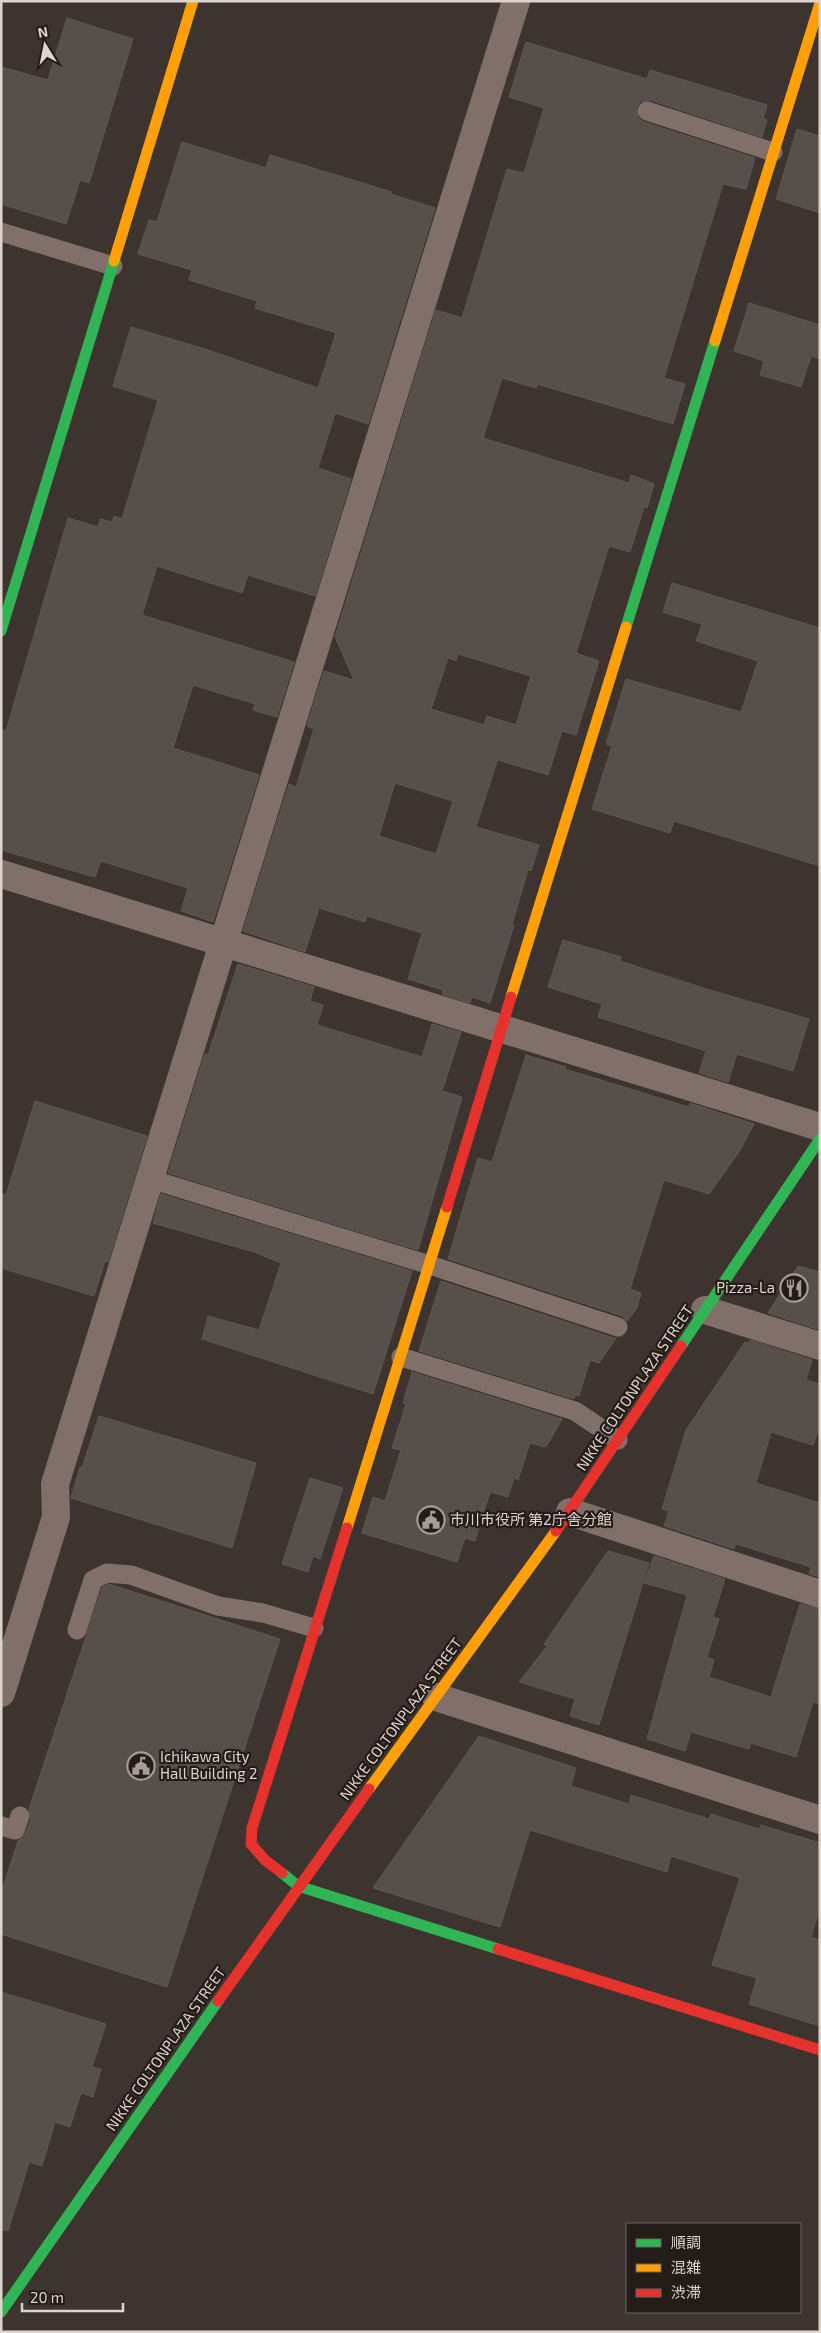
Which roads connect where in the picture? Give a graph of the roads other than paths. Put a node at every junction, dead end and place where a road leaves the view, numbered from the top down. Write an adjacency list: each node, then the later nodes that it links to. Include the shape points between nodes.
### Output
1 (193, 1): 7 (street)
2 (516, 1): 10 (street)
3 (820, 3): 5 (street)
4 (648, 111): 5 (lane)
5 (773, 152): 11 (street)
6 (1, 232): 7 (lane)
7 (113, 266): 8 (street)
8 (1, 631)
9 (1, 874): 10 (street)
10 (224, 942): 11 (street); 14 (street)
11 (502, 1029): 12 (street); 15 (street)
12 (820, 1127)
13 (820, 1139): 16 (street, NIKKE COLTONPLAZA STREET)
14 (150, 1179): 15 (lane); 25 (street, via 55,1484 56,1517)
15 (430, 1265): 17 (lane); 19 (street)
16 (705, 1310): 18 (street); 20 (street, NIKKE COLTONPLAZA STREET)
17 (618, 1327)
18 (820, 1346)
19 (401, 1358): 20 (lane, via 575,1411); 23 (street)
20 (618, 1440): 21 (street, NIKKE COLTONPLAZA STREET)
21 (570, 1512): 22 (street); 26 (street, NIKKE COLTONPLAZA STREET)
22 (820, 1594)
23 (314, 1628): 24 (lane, via 263,1613 217,1610 169,1594 131,1575 107,1573 93,1580); 30 (street, via 252,1828 252,1844 265,1860)
24 (77, 1630)
25 (1, 1693)
26 (436, 1697): 28 (street); 30 (street, NIKKE COLTONPLAZA STREET)
27 (20, 1816): 29 (lane, via 16,1830)
28 (820, 1820)
29 (1, 1826)
30 (298, 1886): 31 (street); 32 (street, NIKKE COLTONPLAZA STREET)
31 (820, 2050)
32 (1, 2312)

